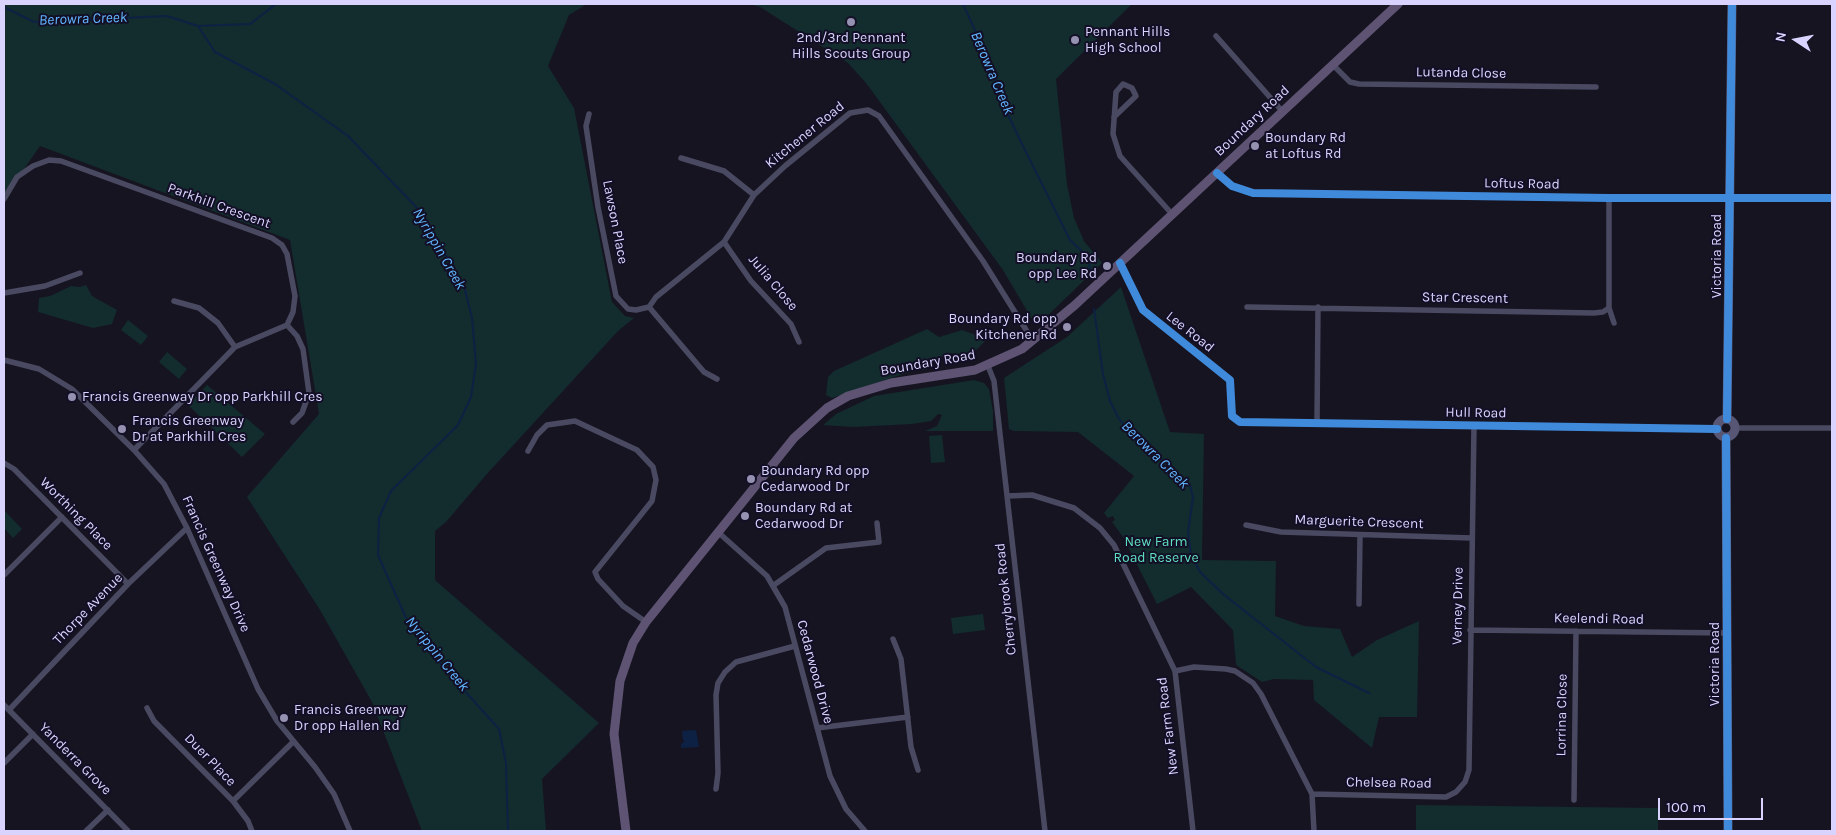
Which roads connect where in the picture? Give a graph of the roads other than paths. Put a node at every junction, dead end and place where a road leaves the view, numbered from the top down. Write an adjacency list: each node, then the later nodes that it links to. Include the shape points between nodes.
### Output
1 (1398, 4): 4 (main road, Boundary Road)
2 (1732, 4): 13 (street, Victoria Road)
3 (1216, 36): 6 (street)
4 (1333, 64): 5 (street, Lutanda Close, via 1350,82 1359,84); 6 (main road, Boundary Road)
5 (1596, 87)
6 (1283, 112): 10 (main road, Boundary Road)
7 (589, 114): 22 (street, Lawson Place, via 586,126 598,207 616,296 628,309)
8 (1114, 117): 8 (street, via 1116,92 1123,84 1132,88 1136,96); 16 (street, via 1113,134 1120,156)
9 (681, 158): 11 (street, via 724,171)
10 (1217, 173): 12 (street, Loftus Road, via 1232,186 1253,193); 16 (main road, Boundary Road)
11 (754, 195): 17 (street, Kitchener Road); 28 (street, Kitchener Road, via 850,112 864,109 875,112 984,261)
12 (1609, 198): 13 (street, Loftus Road); 25 (street)
13 (1729, 198): 14 (street, Loftus Road); 34 (street, Victoria Road)
14 (1832, 198)
15 (4, 199): 27 (street, Parkhill Crescent, via 17,177 33,166 49,160 62,161 272,238 282,245 287,254 295,296)
16 (1172, 214): 18 (main road, Boundary Road)
17 (724, 242): 22 (street, Kitchener Road, via 656,297); 29 (street, Julia Close, via 751,281 791,324)
18 (1120, 263): 28 (main road, Boundary Road); 35 (street, Lee Road, via 1143,310 1230,380)
19 (80, 274): 20 (street, via 45,286)
20 (4, 293)
21 (174, 301): 30 (street, via 199,308 218,323)
22 (649, 307): 33 (street, via 704,372)
23 (1247, 307): 24 (street, Star Crescent)
24 (1318, 307): 25 (street, Star Crescent, via 1594,313); 37 (street)
25 (1609, 308): 26 (street)
26 (1614, 323)
27 (287, 325): 30 (street); 36 (street, via 303,350 309,393 302,412)
28 (1033, 341): 32 (main road, Boundary Road)
29 (799, 342)
30 (235, 347): 43 (street)
31 (4, 360): 43 (street, Francis Greenway Drive, via 40,369 64,384)
32 (988, 366): 46 (street, Cherrybrook Road, via 994,381); 51 (main road, Boundary Road, via 869,389 828,408 794,438)
33 (717, 379)
34 (1727, 419): 39 (street, via 1720,421); 40 (street, via 1734,423)
35 (1235, 420): 37 (street, Hull Road, via 1243,423)
36 (294, 422)
37 (1317, 424): 38 (street, Hull Road)
38 (1474, 425): 39 (street, Hull Road); 53 (street, Verney Drive)
39 (1717, 428): 42 (street, via 1719,434)
40 (1735, 428): 41 (street); 42 (street, via 1734,434)
41 (1832, 428)
42 (1726, 438): 61 (street, Victoria Road)
43 (134, 450): 50 (street, Francis Greenway Drive, via 164,484)
44 (528, 451): 58 (street, via 537,434 547,425 575,421 637,450 650,462 656,480 652,501 595,572 624,606)
45 (4, 463): 47 (street, Worthing Place)
46 (1007, 496): 64 (street, New Farm Road, via 1032,495 1065,505 1100,528 1119,555); 86 (street, Cherrybrook Road)
47 (62, 517): 54 (street); 55 (street, Worthing Place)
48 (878, 523): 56 (street, via 879,542 826,548)
49 (1246, 525): 52 (street, Marguerite Crescent, via 1281,532)
50 (187, 528): 55 (street, Thorpe Avenue); 71 (street, Francis Greenway Drive, via 258,689)
51 (719, 533): 56 (street, Cedarwood Drive); 58 (main road, Boundary Road)
52 (1360, 535): 53 (street, Marguerite Crescent); 57 (street)
53 (1472, 538): 59 (street, Verney Drive)
54 (4, 575)
55 (128, 584): 67 (street, Thorpe Avenue)
56 (774, 585): 63 (street, Cedarwood Drive, via 785,607)
57 (1359, 604)
58 (646, 622): 84 (main road, Boundary Road, via 626,661 616,701 614,734)
59 (1470, 630): 60 (street, Keelendi Road); 74 (street, Verney Drive, via 1468,770)
60 (1576, 631): 61 (street, Keelendi Road); 77 (street, Lorrina Close)
61 (1727, 633): 89 (street, Victoria Road)
62 (893, 639): 68 (street, via 901,659)
63 (795, 646): 69 (street, Cedarwood Drive); 75 (street, via 736,662 718,682)
64 (1175, 671): 76 (street, via 1194,667 1226,669 1253,683); 87 (street, New Farm Road)
65 (4, 705): 67 (street, Yanderra Grove)
66 (147, 708): 78 (street, Duer Place, via 154,721)
67 (9, 710): 70 (street, Yanderra Grove)
68 (908, 717): 69 (street); 73 (street)
69 (817, 728): 85 (street, Cedarwood Drive, via 834,788 846,810)
70 (33, 734): 72 (street); 79 (street, Yanderra Grove)
71 (293, 742): 78 (street); 83 (street, Francis Greenway Drive, via 334,794)
72 (4, 763)
73 (918, 770)
74 (1462, 786): 76 (street, Chelsea Road, via 1446,797)
75 (716, 789)
76 (1312, 794): 88 (street)
77 (1574, 800)
78 (232, 801): 82 (street, Duer Place)
79 (108, 810): 80 (street); 81 (street, Yanderra Grove)
80 (86, 831)
81 (128, 831)
82 (252, 831)
83 (350, 831)
84 (626, 831)
85 (865, 831)
86 (1045, 831)
87 (1193, 831)
88 (1314, 831)
89 (1728, 831)

